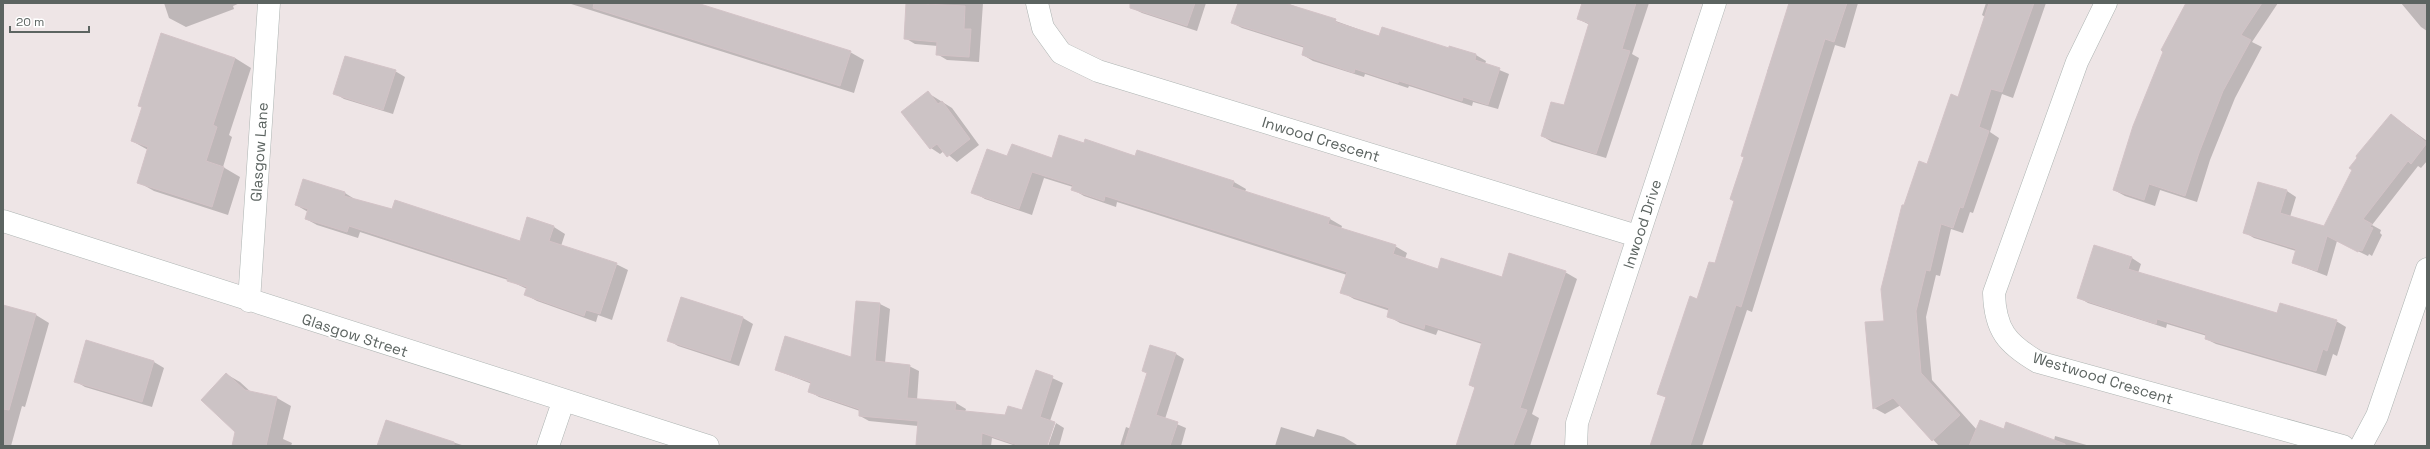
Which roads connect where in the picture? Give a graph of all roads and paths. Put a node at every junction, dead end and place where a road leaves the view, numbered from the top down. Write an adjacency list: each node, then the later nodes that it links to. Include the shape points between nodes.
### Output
1 (269, 3): 8 (street, Glasgow Lane)
2 (1037, 3): 6 (street, Inwood Crescent, via 1043,28 1061,53 1098,71)
3 (1715, 3): 6 (street, Inwood Drive)
4 (2106, 3): 13 (street, Westwood Crescent, via 2077,62 1994,293 1994,311 2003,335 2019,351 2038,362)
5 (3, 221): 8 (street, Glasgow Street)
6 (1638, 236): 12 (street, Inwood Drive, via 1577,423)
7 (2427, 269): 14 (street, via 2377,416)
8 (249, 301): 9 (street, Glasgow Street)
9 (563, 402): 10 (street); 11 (street, Glasgow Street)
10 (548, 446)
11 (708, 446)
12 (1576, 446)
13 (2343, 446)
14 (2361, 446)

